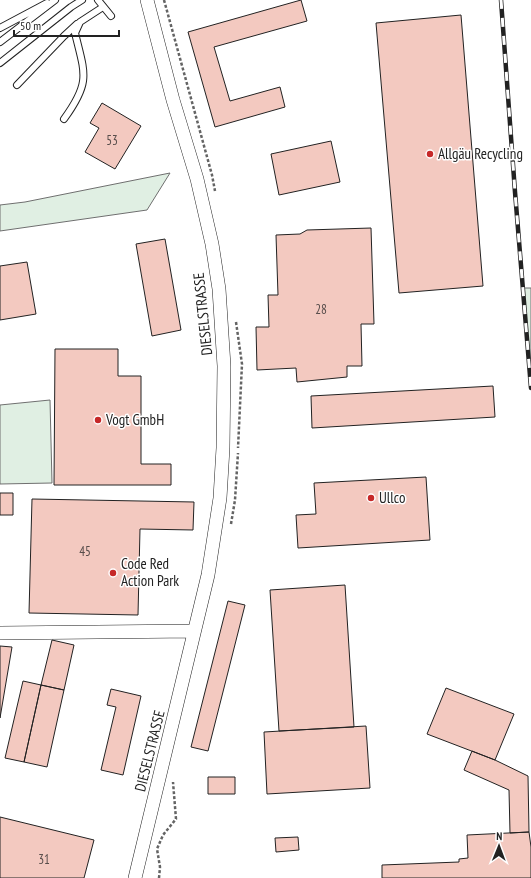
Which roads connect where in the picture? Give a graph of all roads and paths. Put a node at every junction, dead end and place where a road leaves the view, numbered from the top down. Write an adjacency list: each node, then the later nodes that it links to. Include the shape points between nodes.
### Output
1 (52, 0): 10 (lane)
2 (55, 0): 11 (lane)
3 (82, 0): 12 (lane)
4 (98, 0): 7 (lane)
5 (147, 0): 18 (street, DIESELSTRASSE, via 197,179 212,244 219,290 224,358 220,498 208,575)
6 (164, 0): 15 (path)
7 (103, 7): 8 (lane); 9 (lane)
8 (111, 16)
9 (80, 22): 13 (lane); 14 (lane, via 74,33 83,65 84,84)
10 (0, 28)
11 (0, 42)
12 (0, 63)
13 (17, 85)
14 (64, 119)
15 (216, 197)
16 (235, 318): 17 (path, via 242,364 236,500)
17 (230, 531)
18 (194, 631): 19 (street); 21 (street, DIESELSTRASSE)
19 (0, 633)
20 (173, 780): 22 (path, via 176,819 163,835 158,849)
21 (135, 878)
22 (159, 878)

